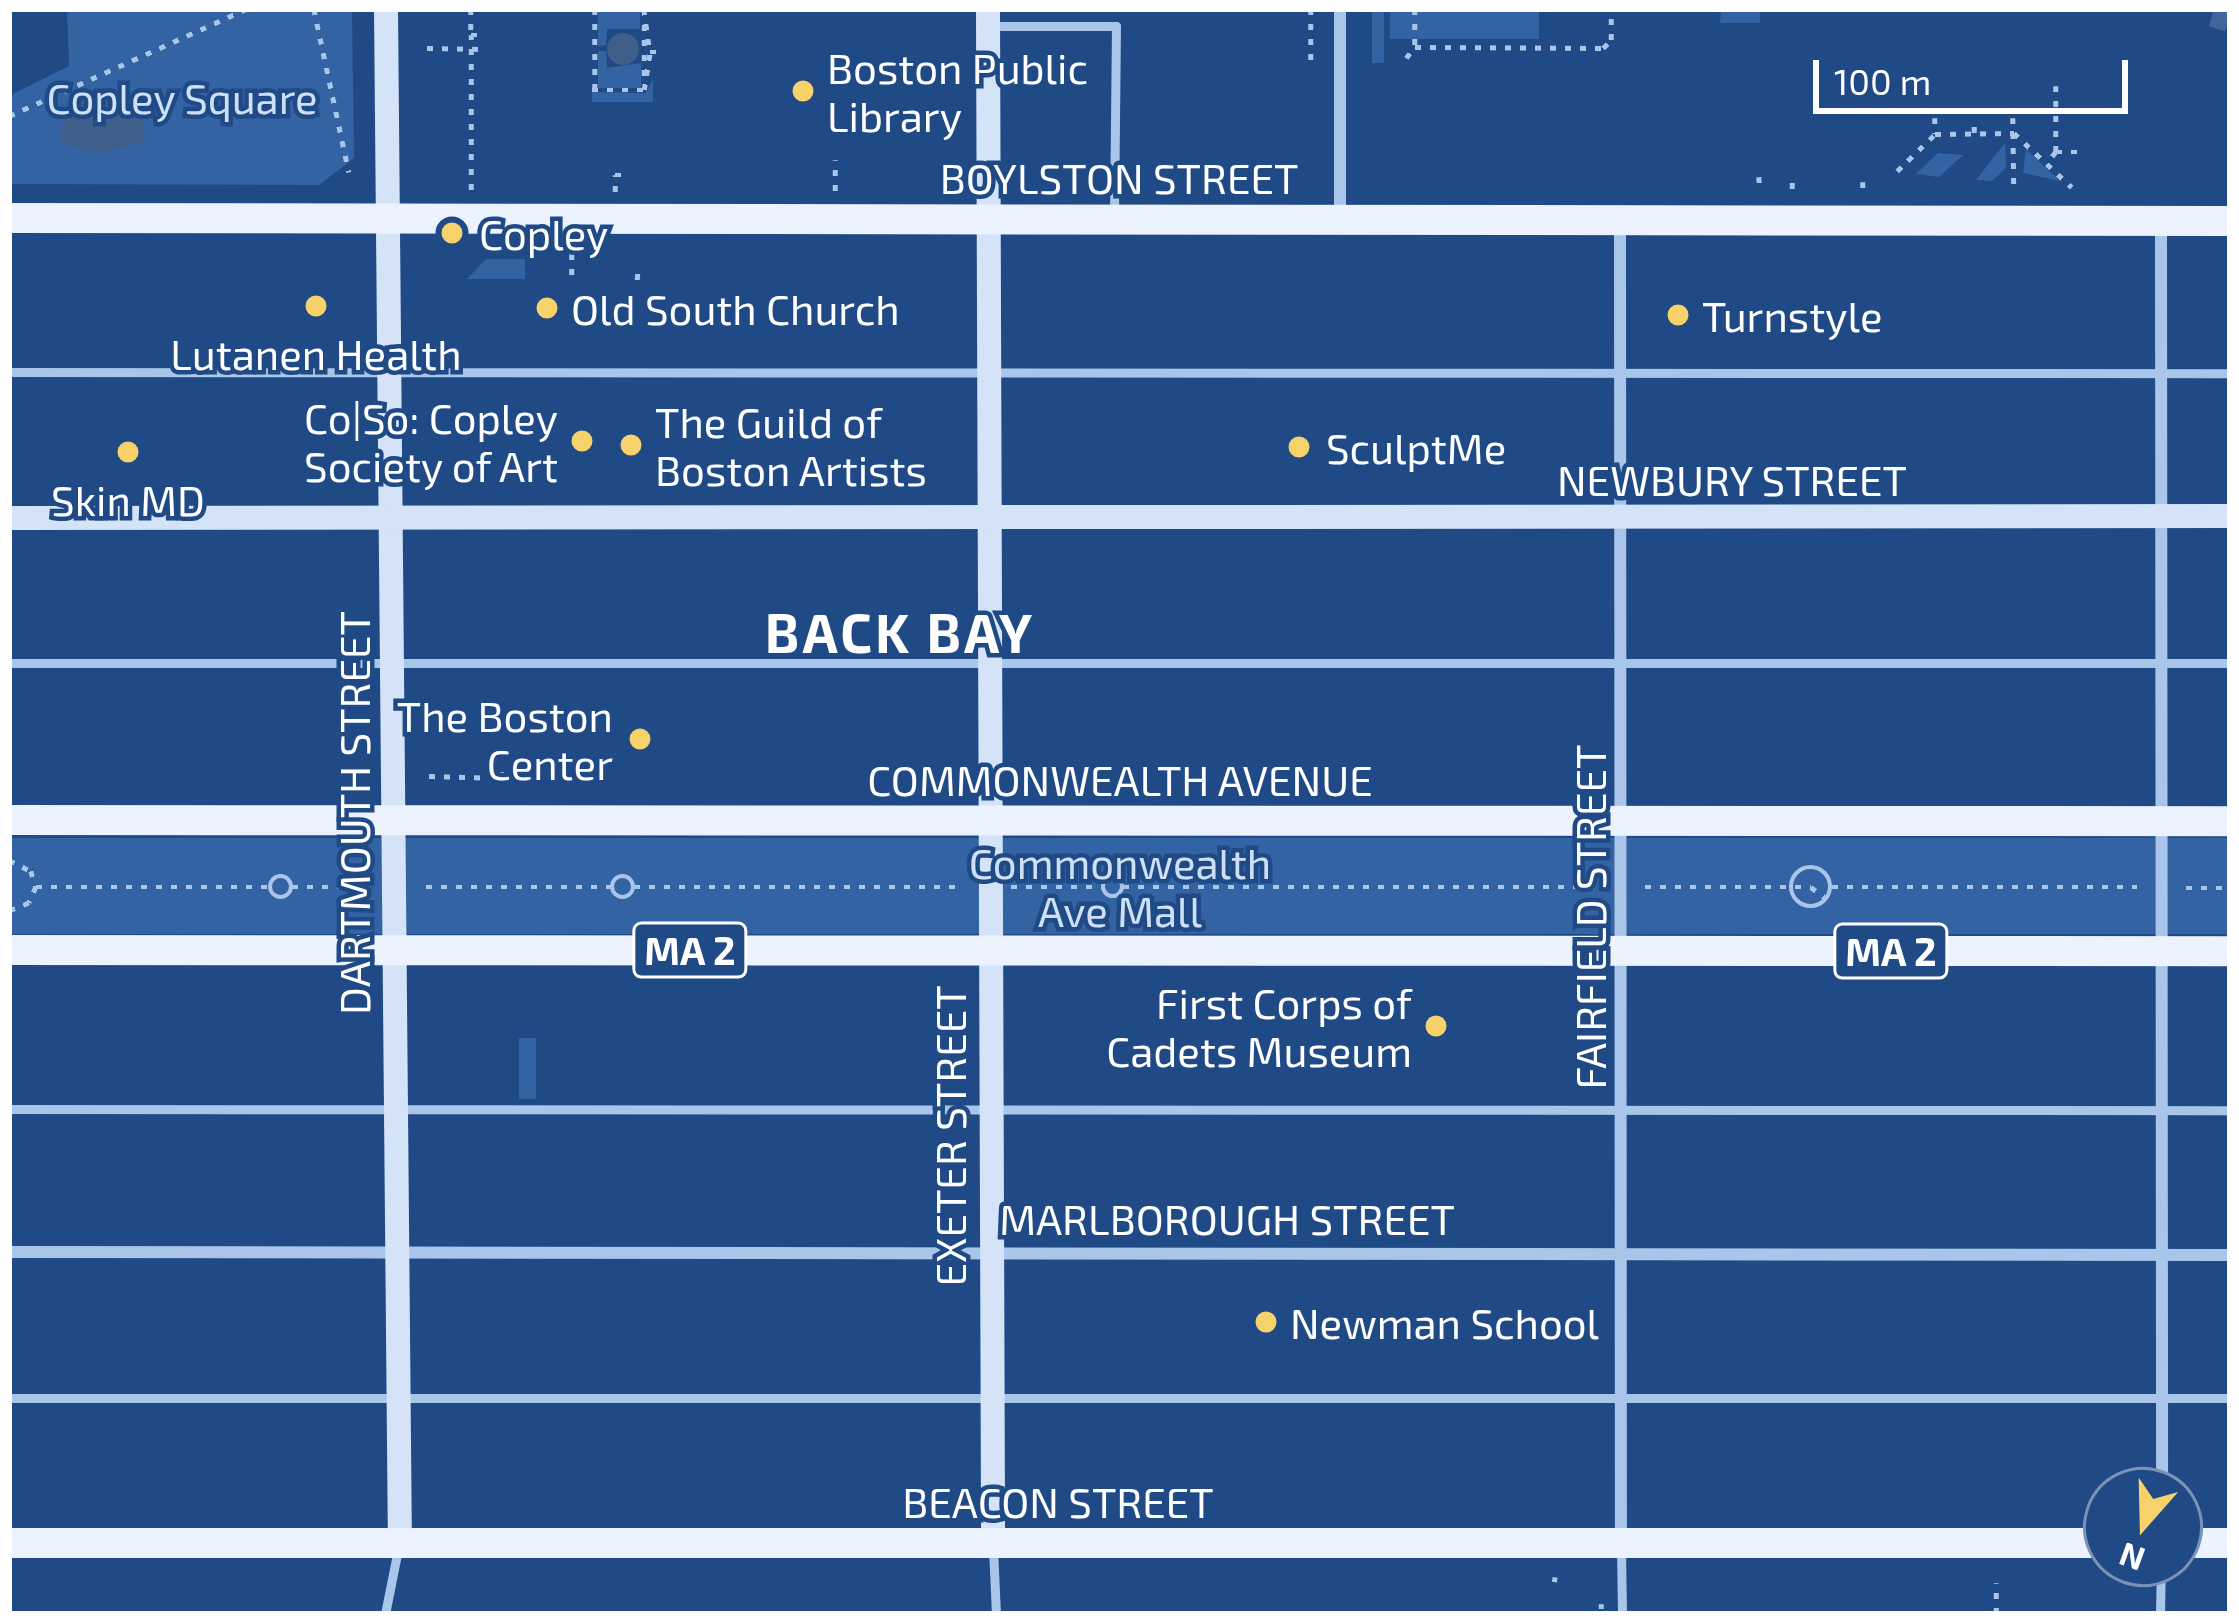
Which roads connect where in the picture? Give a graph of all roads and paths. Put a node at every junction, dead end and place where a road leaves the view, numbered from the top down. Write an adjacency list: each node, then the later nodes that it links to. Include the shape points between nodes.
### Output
1 (246, 9): 29 (path)
2 (314, 9): 41 (path)
3 (386, 9): 53 (main road, DARTMOUTH STREET)
4 (595, 9): 27 (path, via 594,90 644,90)
5 (644, 9): 12 (path)
6 (1311, 9): 26 (path)
7 (1340, 9): 55 (street)
8 (1415, 9): 15 (path)
9 (1611, 9): 17 (path, via 1611,40)
10 (473, 12): 13 (path)
11 (988, 18): 54 (lane, via 1117,26); 57 (main road, EXETER STREET)
12 (644, 22): 20 (path); 27 (path)
13 (471, 35): 14 (path); 18 (path)
14 (483, 35)
15 (1415, 47): 17 (path); 22 (path)
16 (427, 48): 18 (path)
17 (1603, 48): 23 (path)
18 (471, 49): 19 (path); 24 (path)
19 (483, 49)
20 (650, 52): 21 (path); 27 (path)
21 (661, 52)
22 (1406, 58)
23 (1603, 58)
24 (471, 61): 25 (path); 49 (path)
25 (482, 61)
26 (1312, 64)
27 (644, 77)
28 (2056, 86): 36 (path)
29 (9, 116)
30 (1935, 118): 35 (path)
31 (1974, 118): 33 (path)
32 (2013, 118): 34 (path)
33 (1974, 133): 34 (path); 35 (path)
34 (2014, 133): 39 (path); 46 (path)
35 (1935, 134): 40 (path)
36 (2056, 152): 37 (path); 39 (path)
37 (2084, 152)
38 (835, 160): 50 (path)
39 (2047, 164): 45 (path)
40 (1898, 171)
41 (349, 172)
42 (626, 175): 51 (path, via 615,175)
43 (1760, 177): 47 (path)
44 (1792, 177): 48 (path)
45 (2072, 187)
46 (2014, 188)
47 (1760, 189)
48 (1792, 189)
49 (471, 190)
50 (835, 190)
51 (615, 192)
52 (9, 218): 53 (main road, BOYLSTON STREET)
53 (392, 218): 57 (main road, BOYLSTON STREET); 65 (main road, DARTMOUTH STREET)
54 (1114, 219): 55 (main road, BOYLSTON STREET); 57 (main road, BOYLSTON STREET)
55 (1340, 219): 56 (main road, BOYLSTON STREET)
56 (1620, 219): 58 (main road, BOYLSTON STREET); 66 (street, FAIRFIELD STREET)
57 (987, 220): 69 (main road, EXETER STREET)
58 (2161, 221): 59 (main road, BOYLSTON STREET); 68 (street)
59 (2230, 221)
60 (572, 254): 62 (path)
61 (638, 266): 63 (path)
62 (572, 280)
63 (638, 280)
64 (9, 372): 65 (lane)
65 (393, 372): 69 (lane); 74 (main road, DARTMOUTH STREET)
66 (1620, 373): 68 (lane); 69 (lane); 75 (street, FAIRFIELD STREET)
67 (2230, 373): 68 (lane)
68 (2162, 374): 72 (street)
69 (988, 376): 70 (main road, EXETER STREET)
70 (988, 516): 74 (main road, NEWBURY STREET); 75 (main road, NEWBURY STREET); 78 (main road, EXETER STREET)
71 (2230, 516): 72 (main road, NEWBURY STREET)
72 (2160, 517): 75 (main road, NEWBURY STREET); 80 (street)
73 (9, 518): 74 (main road, NEWBURY STREET)
74 (391, 518): 76 (main road, DARTMOUTH STREET)
75 (1622, 518): 79 (street, FAIRFIELD STREET)
76 (392, 662): 77 (lane); 78 (lane); 85 (main road, DARTMOUTH STREET)
77 (9, 663)
78 (987, 663): 79 (lane); 86 (main road, EXETER STREET)
79 (1622, 663): 80 (lane); 87 (street, FAIRFIELD STREET)
80 (2159, 663): 81 (lane); 88 (street)
81 (2230, 663)
82 (502, 770): 83 (path, via 502,778)
83 (429, 776)
84 (9, 820): 85 (main road, COMMONWEALTH AVENUE)
85 (392, 820): 86 (main road, COMMONWEALTH AVENUE); 114 (main road, DARTMOUTH STREET)
86 (987, 821): 87 (main road, COMMONWEALTH AVENUE); 115 (main road, EXETER STREET)
87 (1623, 821): 88 (main road, COMMONWEALTH AVENUE); 116 (street, FAIRFIELD STREET)
88 (2161, 821): 89 (main road, COMMONWEALTH AVENUE); 118 (street)
89 (2230, 821)
90 (9, 860): 92 (path, via 32,871)
91 (1826, 872): 105 (path, via 1803,868); 106 (path); 107 (path)
92 (36, 887): 93 (path); 112 (path, via 29,903)
93 (270, 887): 94 (path, via 281,876); 94 (path, via 281,898)
94 (292, 887): 95 (path)
95 (362, 887)
96 (426, 887): 97 (path)
97 (612, 887): 98 (path, via 621,877); 98 (path, via 623,898)
98 (634, 887): 99 (path)
99 (962, 887)
100 (1011, 887): 101 (path)
101 (1103, 887): 102 (path, via 1113,878); 102 (path, via 1113,897)
102 (1123, 887): 103 (path)
103 (1600, 887)
104 (1645, 887): 105 (path)
105 (1791, 887): 106 (path); 111 (path, via 1808,907)
106 (1811, 887): 111 (path)
107 (1832, 887): 108 (path); 111 (path)
108 (2137, 887)
109 (2186, 887): 110 (path)
110 (2230, 887)
111 (1827, 899)
112 (9, 911)
113 (9, 950): 114 (main road, MA 2)
114 (392, 950): 115 (main road, MA 2); 119 (main road, DARTMOUTH STREET)
115 (988, 950): 116 (main road, MA 2); 120 (main road, EXETER STREET)
116 (1622, 950): 118 (main road, MA 2); 121 (street, FAIRFIELD STREET)
117 (2230, 951): 118 (main road, MA 2)
118 (2161, 952): 123 (street)
119 (399, 1108): 120 (lane); 122 (lane); 128 (main road, DARTMOUTH STREET)
120 (988, 1108): 121 (lane); 126 (main road, EXETER STREET)
121 (1622, 1108): 123 (lane); 127 (street, FAIRFIELD STREET)
122 (9, 1109)
123 (2161, 1110): 124 (lane); 129 (street)
124 (2230, 1110)
125 (9, 1252): 128 (street, MARLBOROUGH STREET)
126 (988, 1252): 127 (street, MARLBOROUGH STREET); 128 (street, MARLBOROUGH STREET); 132 (main road, EXETER STREET)
127 (1622, 1252): 129 (street, MARLBOROUGH STREET); 133 (street, FAIRFIELD STREET)
128 (398, 1253): 131 (main road, DARTMOUTH STREET)
129 (2161, 1255): 130 (street, MARLBOROUGH STREET); 135 (street)
130 (2230, 1255)
131 (399, 1397): 132 (lane); 134 (lane); 139 (main road, DARTMOUTH STREET)
132 (991, 1397): 133 (lane); 140 (main road, EXETER STREET)
133 (1622, 1397): 135 (lane); 142 (street, FAIRFIELD STREET)
134 (9, 1398)
135 (2162, 1398): 136 (lane); 137 (street)
136 (2230, 1398)
137 (2162, 1467)
138 (9, 1543): 139 (main road, BEACON STREET)
139 (400, 1543): 140 (main road, BEACON STREET); 144 (lane, DARTMOUTH STREET)
140 (993, 1543): 142 (main road, BEACON STREET); 145 (lane, EXETER STREET)
141 (2083, 1543): 142 (main road, BEACON STREET)
142 (1621, 1544): 146 (lane, FAIRFIELD STREET)
143 (1996, 1583): 147 (path)
144 (385, 1614)
145 (996, 1614)
146 (1622, 1614)
147 (1996, 1614)

